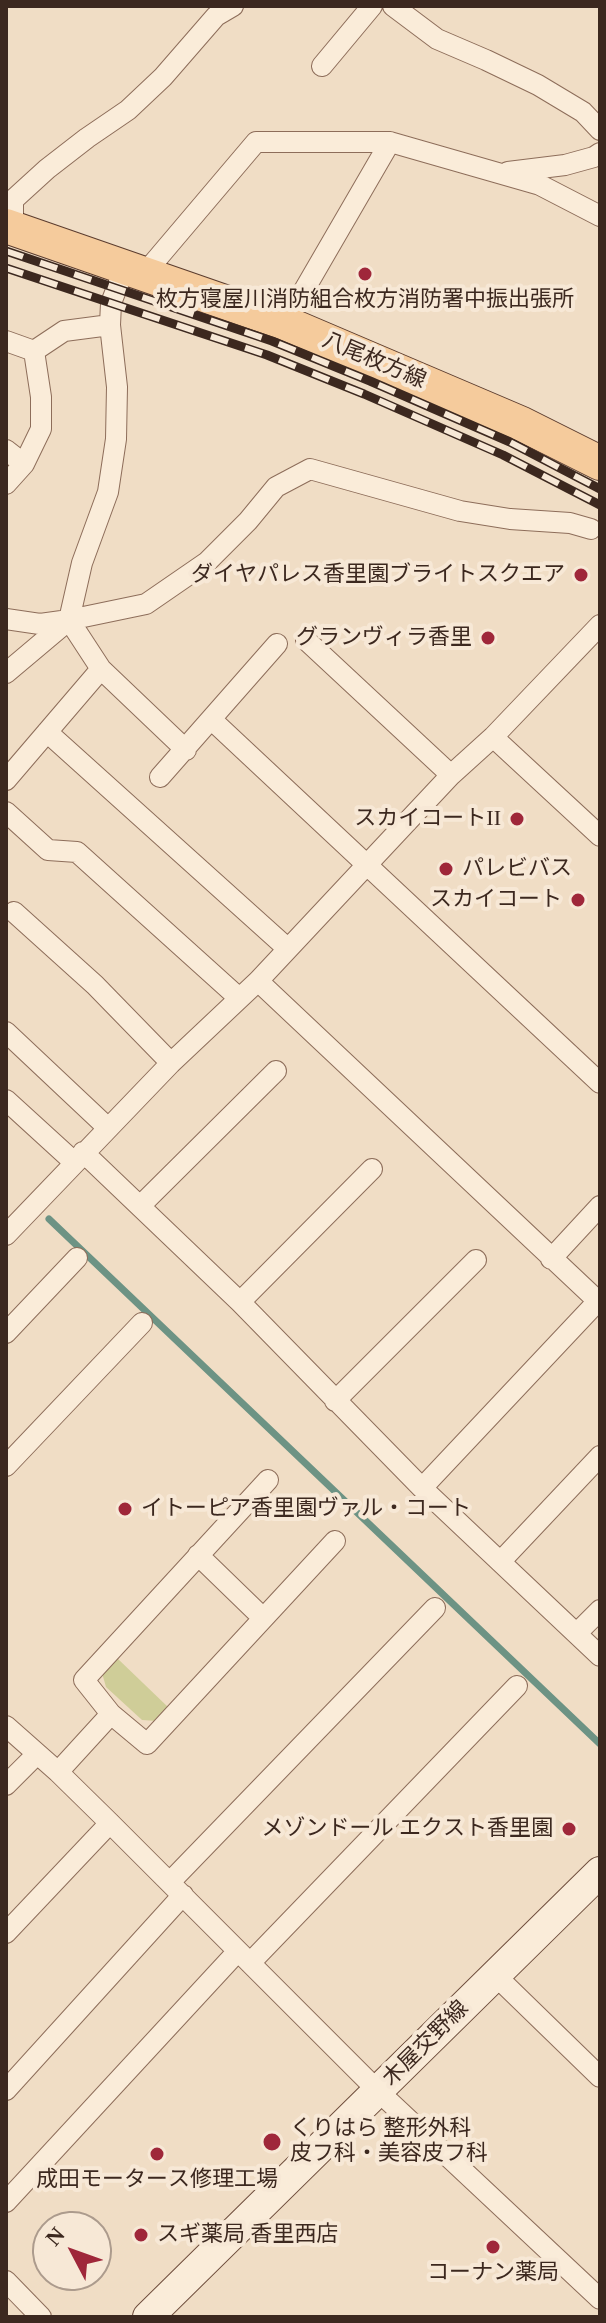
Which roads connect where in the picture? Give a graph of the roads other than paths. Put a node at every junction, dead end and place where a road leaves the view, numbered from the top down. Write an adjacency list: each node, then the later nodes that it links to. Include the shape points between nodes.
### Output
1 (233, 6): 9 (street, via 216,16 128,110 47,169)
2 (372, 6): 4 (street)
3 (393, 6): 5 (street, via 437,39 538,85 583,112)
4 (322, 66)
5 (600, 130)
6 (390, 142): 8 (street); 11 (street, via 256,142); 12 (street)
7 (600, 153): 8 (street, via 565,165)
8 (500, 173): 10 (street, via 540,185)
9 (10, 212): 11 (main road, 八尾枚方線)
10 (600, 216)
11 (135, 270): 12 (main road, 八尾枚方線); 13 (street, via 111,303)
12 (285, 323): 17 (main road, 八尾枚方線)
13 (110, 325): 15 (street, via 64,331); 22 (street, via 116,439 108,492 82,563)
14 (6, 341): 15 (street)
15 (34, 351): 18 (street, via 41,429)
16 (6, 450): 18 (street)
17 (600, 463)
18 (24, 464): 19 (street)
19 (6, 484)
20 (597, 530): 22 (street, via 460,511 310,469 276,487 207,562 146,604)
21 (6, 619): 22 (street, via 40,624)
22 (69, 620): 27 (street); 28 (street)
23 (600, 625): 26 (street)
24 (306, 640): 33 (street)
25 (277, 644): 29 (street)
26 (593, 648): 31 (street)
27 (101, 669): 30 (street); 32 (street)
28 (6, 673)
29 (212, 720): 32 (street); 38 (street)
30 (47, 732): 35 (street); 40 (street)
31 (493, 737): 33 (street); 37 (street)
32 (186, 750): 34 (street)
33 (451, 775): 38 (street)
34 (160, 777)
35 (6, 780)
36 (6, 812): 42 (street, via 48,850 77,852)
37 (600, 836)
38 (368, 866): 40 (street); 46 (street)
39 (14, 912): 44 (street)
40 (287, 948): 41 (street)
41 (258, 981): 42 (street); 55 (street)
42 (239, 998): 44 (street)
43 (6, 1032): 48 (street)
44 (171, 1063): 48 (street)
45 (276, 1071): 51 (street)
46 (600, 1083)
47 (6, 1100): 49 (street)
48 (108, 1128): 49 (street)
49 (79, 1157): 51 (street); 53 (street)
50 (372, 1169): 57 (street)
51 (140, 1206): 57 (street)
52 (600, 1206): 55 (street)
53 (6, 1235)
54 (77, 1258): 60 (street)
55 (551, 1259): 58 (street)
56 (476, 1260): 61 (street)
57 (240, 1302): 61 (street)
58 (599, 1302): 65 (street)
59 (142, 1323): 63 (street)
60 (6, 1333)
61 (335, 1401): 65 (street)
62 (600, 1456): 68 (street)
63 (6, 1466)
64 (268, 1480): 67 (street)
65 (422, 1488): 68 (street)
66 (335, 1541): 71 (street)
67 (198, 1555): 71 (street); 75 (street, via 84,1680)
68 (501, 1561): 72 (street)
69 (435, 1608): 82 (street)
70 (600, 1610): 72 (street)
71 (263, 1618): 75 (street, via 147,1744)
72 (577, 1633): 73 (street)
73 (600, 1656)
74 (517, 1686): 84 (street)
75 (111, 1714): 78 (street)
76 (6, 1726): 77 (street)
77 (36, 1755): 78 (street); 79 (street)
78 (58, 1772): 80 (street)
79 (6, 1785)
80 (110, 1823): 82 (street); 83 (street)
81 (600, 1872): 85 (main road, 木屋交野線)
82 (176, 1888): 84 (street); 87 (street)
83 (6, 1933)
84 (244, 1957): 88 (street); 89 (street)
85 (495, 1975): 86 (street); 88 (main road, 木屋交野線)
86 (600, 2077)
87 (6, 2090)
88 (378, 2091): 91 (street); 93 (main road, 木屋交野線)
89 (6, 2202)
90 (6, 2281): 92 (street)
91 (600, 2299)
92 (41, 2317)
93 (148, 2317)

